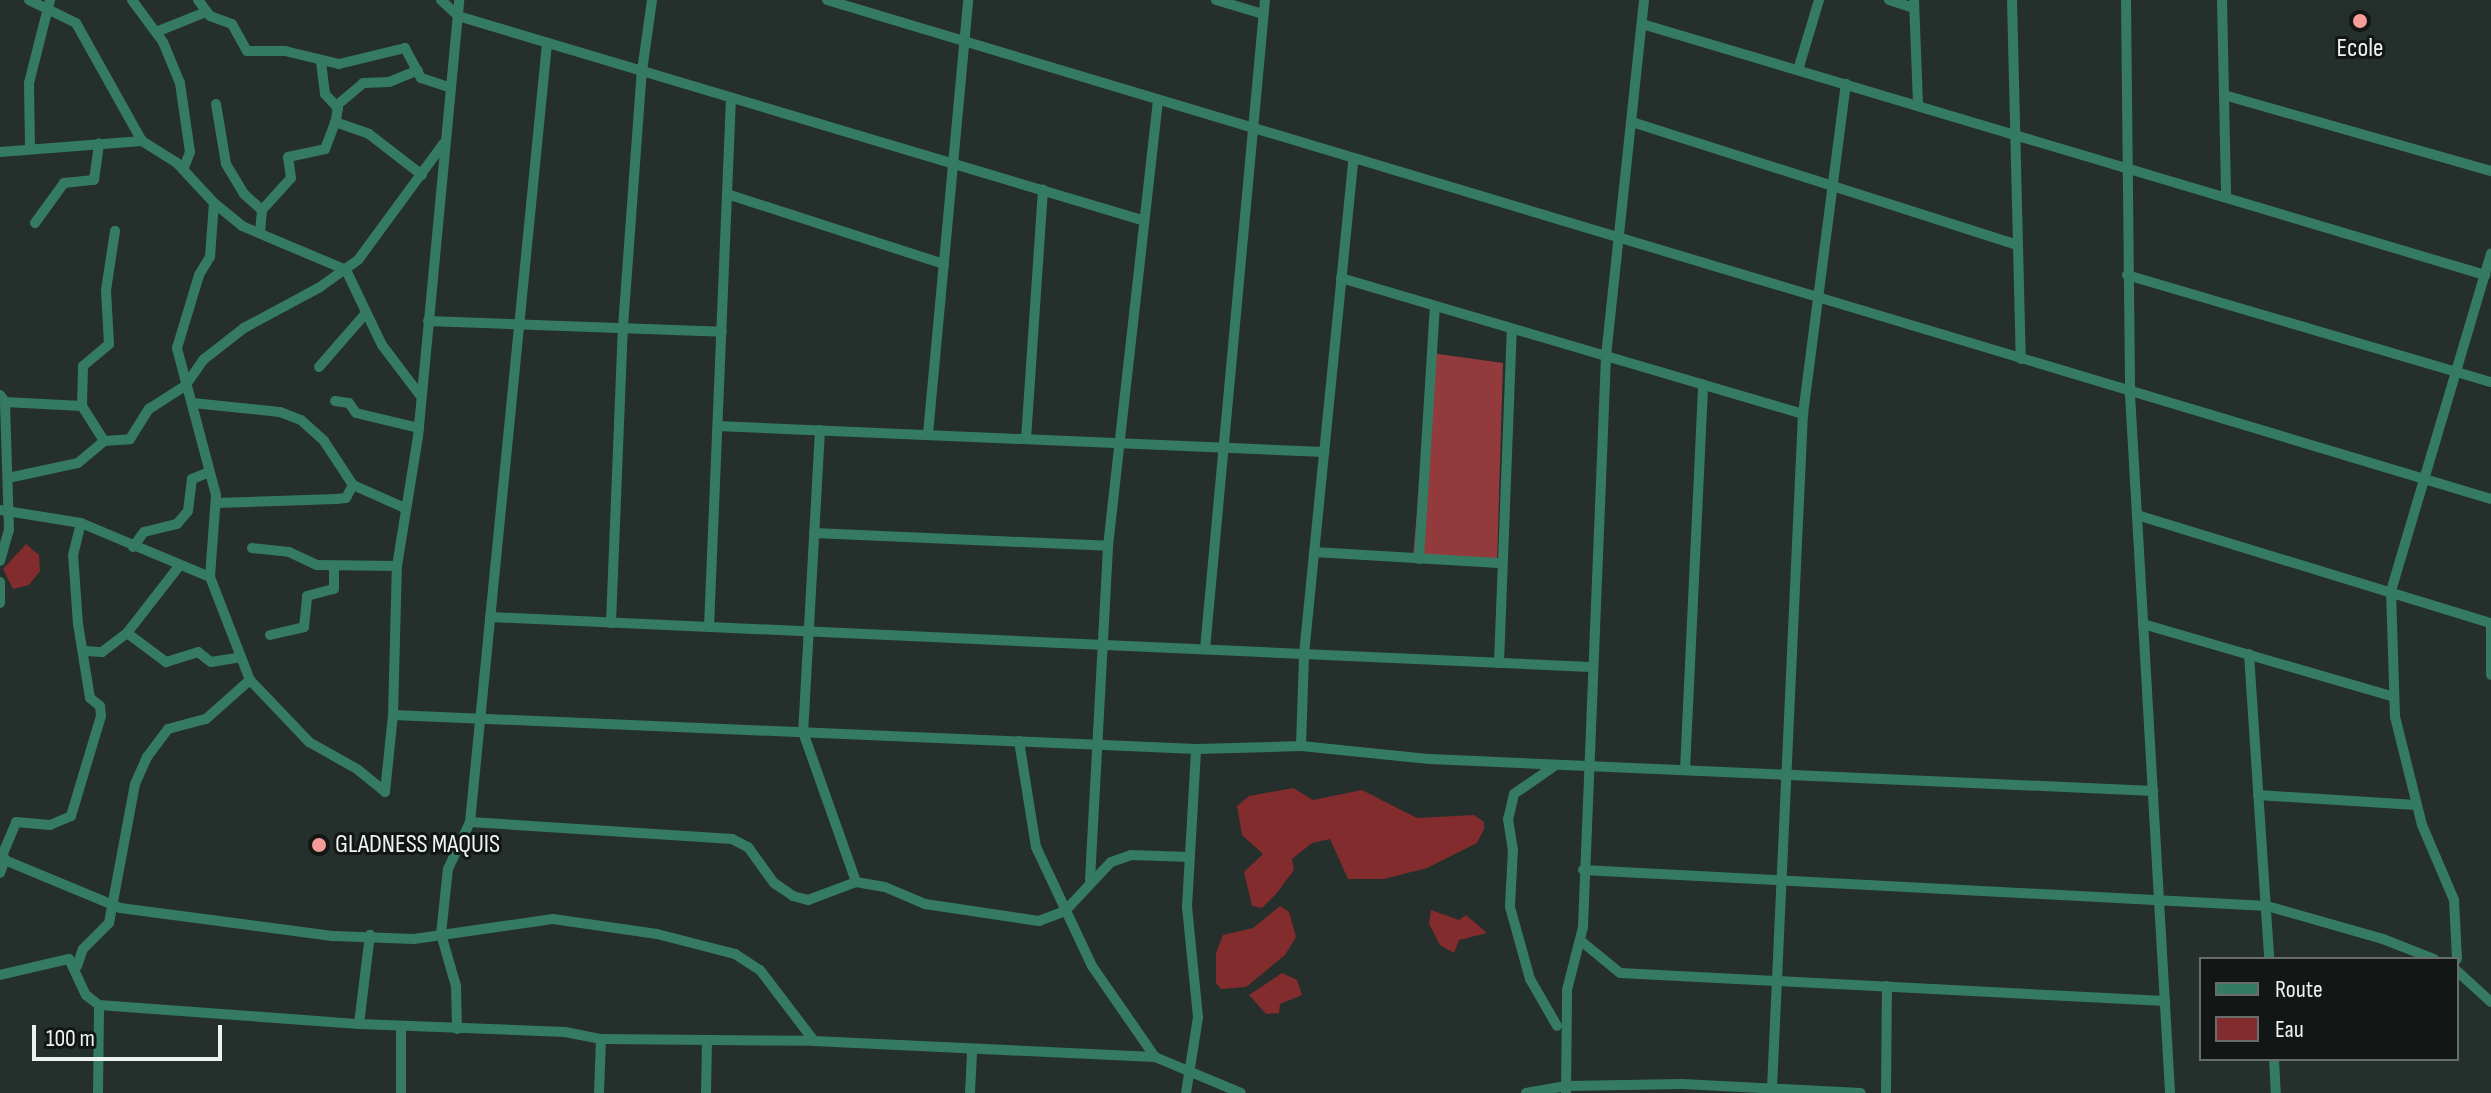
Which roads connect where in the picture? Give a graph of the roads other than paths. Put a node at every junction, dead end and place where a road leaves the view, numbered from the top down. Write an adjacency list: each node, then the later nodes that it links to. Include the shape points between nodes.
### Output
1 (29, 0): 17 (street)
2 (132, 0): 23 (street)
3 (198, 0): 19 (street)
4 (441, 0): 21 (street)
5 (459, 0): 21 (street)
6 (652, 0): 29 (street)
7 (827, 0): 24 (street)
8 (968, 0): 24 (street)
9 (1216, 0): 20 (street)
10 (1265, 0): 20 (street)
11 (1644, 0): 22 (street)
12 (1819, 0): 28 (street)
13 (1889, 0): 18 (street)
14 (2012, 0): 41 (street)
15 (2126, 0): 49 (street)
16 (2222, 0): 32 (street)
17 (49, 3): 42 (street, via 76,23); 45 (street, via 29,83)
18 (1914, 4): 36 (street)
19 (206, 12): 23 (street); 26 (street, via 232,24 247,51 285,51)
20 (1263, 14): 40 (street)
21 (458, 16): 25 (street); 31 (street)
22 (1642, 24): 28 (street); 39 (street)
23 (156, 32): 50 (street, via 180,83 190,152)
24 (965, 41): 34 (street); 48 (street)
25 (547, 43): 29 (street); 75 (street)
26 (321, 60): 27 (street, via 354,62 405,48); 37 (street, via 325,94)
27 (418, 70): 31 (street, via 430,85); 37 (street, via 389,82 363,83)
28 (1798, 70): 30 (street)
29 (642, 71): 33 (street); 76 (street)
30 (1846, 84): 36 (street); 53 (street)
31 (449, 87): 43 (street)
32 (2224, 95): 51 (street); 56 (street)
33 (731, 98): 48 (street); 55 (street)
34 (1158, 101): 40 (street); 59 (street)
35 (216, 104): 58 (street, via 226,164)
36 (1918, 105): 41 (street)
37 (336, 106): 38 (street)
38 (335, 122): 52 (street, via 369,134); 58 (street, via 325,149 288,157 291,178)
39 (1632, 122): 53 (street); 63 (street)
40 (1252, 128): 47 (street); 100 (street)
41 (2015, 134): 49 (street); 64 (street)
42 (142, 141): 44 (street); 50 (street)
43 (445, 141): 52 (street); 74 (street)
44 (99, 143): 45 (street); 60 (street, via 94,180 64,183)
45 (30, 147): 46 (street)
46 (0, 152)
47 (1353, 159): 63 (street); 70 (street)
48 (953, 164): 54 (street); 66 (street)
49 (2124, 167): 56 (street); 68 (street)
50 (183, 170): 57 (street)
51 (2491, 171)
52 (422, 175): 67 (street, via 368,249)
53 (1832, 186): 64 (street); 71 (street)
54 (1043, 190): 59 (street); 97 (street)
55 (727, 194): 66 (street); 78 (street)
56 (2226, 197): 69 (street)
57 (214, 203): 62 (street); 85 (street, via 210,257 178,341)
58 (262, 210): 62 (street)
59 (1142, 220): 99 (street)
60 (35, 223)
61 (115, 231): 91 (street, via 106,290 109,344 83,366)
62 (260, 233): 67 (street)
63 (1621, 239): 71 (street); 79 (street)
64 (2018, 245): 80 (street)
65 (2491, 254): 69 (street)
66 (944, 264): 96 (street)
67 (346, 270): 73 (street); 85 (street, via 244,328 203,360)
68 (2127, 275): 82 (street); 86 (street)
69 (2485, 275): 82 (street)
70 (1341, 278): 72 (street); 101 (street)
71 (1818, 298): 80 (street); 92 (street)
72 (1435, 307): 77 (street); 117 (street)
73 (365, 314): 81 (street); 87 (street)
74 (428, 321): 75 (street); 87 (street)
75 (522, 323): 76 (street); 127 (street)
76 (623, 327): 78 (street); 128 (street)
77 (1512, 330): 79 (street); 119 (street)
78 (722, 332): 93 (street)
79 (1606, 356): 84 (street); 141 (street)
80 (2021, 359): 86 (street)
81 (319, 367)
82 (2456, 371): 83 (street); 104 (street)
83 (2491, 382)
84 (1703, 384): 92 (street); 154 (street)
85 (185, 386): 90 (street); 98 (street, via 149,409 130,439)
86 (2130, 394): 104 (street); 110 (street)
87 (420, 395): 94 (street)
88 (3, 399): 91 (street); 103 (street)
89 (335, 401): 94 (street, via 349,403 356,413)
90 (193, 403): 102 (street); 105 (street, via 280,412 301,420 324,441)
91 (82, 406): 98 (street)
92 (1803, 414): 155 (street)
93 (718, 426): 95 (street); 130 (street)
94 (419, 428): 108 (street)
95 (820, 430): 96 (street); 112 (street)
96 (928, 434): 97 (street)
97 (1026, 439): 99 (street)
98 (104, 441): 103 (street, via 78,463)
99 (1119, 442): 100 (street); 113 (street)
100 (1221, 445): 101 (street); 135 (street)
101 (1324, 452): 116 (street)
102 (209, 472): 107 (street); 114 (street, via 192,479 188,511 177,524 144,532)
103 (8, 478): 109 (street)
104 (2424, 479): 106 (street); 125 (street)
105 (353, 485): 107 (street, via 346,498); 108 (street)
106 (2491, 499)
107 (216, 503): 123 (street)
108 (405, 508): 122 (street)
109 (5, 510): 111 (street); 118 (street)
110 (2137, 515): 125 (street); 129 (street)
111 (81, 523): 114 (street); 136 (street, via 73,555)
112 (814, 533): 113 (street); 131 (street)
113 (1108, 546): 134 (street)
114 (133, 547): 120 (street)
115 (252, 548): 121 (street)
116 (1314, 552): 117 (street); 137 (street)
117 (1419, 559): 119 (street)
118 (0, 561)
119 (1499, 563): 140 (street)
120 (180, 565): 123 (street); 132 (street)
121 (334, 566): 122 (street); 133 (street, via 334,589 307,596 304,627)
122 (397, 566): 145 (street)
123 (210, 577): 139 (street)
124 (0, 582): 126 (street)
125 (2391, 591): 142 (street, via 2491,623); 144 (street)
126 (0, 603)
127 (490, 617): 128 (street); 146 (street)
128 (611, 623): 130 (street)
129 (2143, 624): 138 (street); 156 (street)
130 (709, 627): 131 (street)
131 (809, 631): 134 (street); 147 (street)
132 (127, 633): 136 (street, via 102,652); 139 (street, via 166,662 198,652 211,662)
133 (270, 635)
134 (1103, 643): 135 (street); 149 (street)
135 (1205, 649): 137 (street)
136 (86, 651): 161 (street, via 90,698 102,712 78,803 58,824 16,822)
137 (1304, 654): 140 (street); 150 (street)
138 (2249, 654): 144 (street); 157 (street)
139 (237, 658): 143 (street)
140 (1499, 663): 141 (street)
141 (1590, 667): 153 (street)
142 (2491, 675)
143 (250, 680): 145 (street, via 309,742 385,792); 168 (street, via 206,719 168,729 147,757 135,784)
144 (2394, 697): 158 (street)
145 (393, 715): 146 (street)
146 (480, 718): 147 (street); 159 (street)
147 (803, 732): 148 (street); 166 (street)
148 (1019, 741): 149 (street); 170 (street, via 1036,847)
149 (1098, 745): 151 (street); 165 (street)
150 (1301, 746): 151 (street); 152 (street)
151 (1196, 749): 160 (street)
152 (1556, 765): 153 (street); 186 (street, via 1514,794 1508,819 1513,849 1510,907 1530,979)
153 (1585, 766): 154 (street); 162 (street)
154 (1685, 770): 155 (street)
155 (1786, 775): 156 (street); 164 (street)
156 (2153, 791): 167 (street)
157 (2258, 795): 158 (street); 169 (street)
158 (2416, 805): 176 (street, via 2454,900)
159 (470, 822): 166 (street, via 732,839 748,847 774,883 808,900); 171 (street, via 448,869)
160 (1190, 857): 165 (street, via 1131,855); 195 (street, via 1188,942 1198,1017)
161 (2, 858): 163 (street); 168 (street)
162 (1583, 870): 164 (street); 173 (street)
163 (0, 873)
164 (1782, 878): 167 (street); 180 (street)
165 (1090, 880): 170 (street)
166 (856, 882): 170 (street, via 885,887 925,904 1003,918 1039,921)
167 (2159, 901): 169 (street); 182 (street)
168 (111, 904): 172 (street, via 334,936); 177 (street, via 109,923 83,949)
169 (2267, 906): 174 (street); 175 (street)
170 (1065, 911): 193 (street, via 1092,966)
171 (441, 934): 172 (street, via 414,939); 188 (street, via 456,986); 190 (street, via 553,919 657,934 735,954 760,970)
172 (370, 935): 185 (street)
173 (1581, 941): 180 (street, via 1620,973); 198 (street, via 1567,990)
174 (2269, 957)
175 (2429, 957)
176 (2457, 957)
177 (77, 966): 179 (street, via 63,959); 184 (street, via 86,995)
178 (2459, 973): 183 (street)
179 (0, 975)
180 (1777, 980): 181 (street); 197 (street)
181 (1887, 986): 182 (street); 208 (street)
182 (2165, 1001): 209 (street)
183 (2491, 1002)
184 (99, 1005): 185 (street); 199 (street)
185 (359, 1024): 187 (street)
186 (1557, 1026)
187 (401, 1027): 188 (street); 200 (street)
188 (457, 1029): 189 (street, via 565,1032)
189 (601, 1039): 191 (street); 201 (street)
190 (814, 1041): 191 (street); 192 (street)
191 (707, 1042): 202 (street)
192 (972, 1052): 193 (street); 203 (street)
193 (1155, 1057): 195 (street)
194 (2274, 1061): 210 (street)
195 (1188, 1073): 204 (street); 205 (street)
196 (1682, 1088): 197 (street); 198 (street)
197 (1772, 1088): 207 (street)
198 (1566, 1090): 206 (street)
199 (98, 1093)
200 (401, 1093)
201 (599, 1093)
202 (706, 1093)
203 (970, 1093)
204 (1186, 1093)
205 (1241, 1093)
206 (1526, 1093)
207 (1861, 1093)
208 (1886, 1093)
209 (2170, 1093)
210 (2276, 1093)

